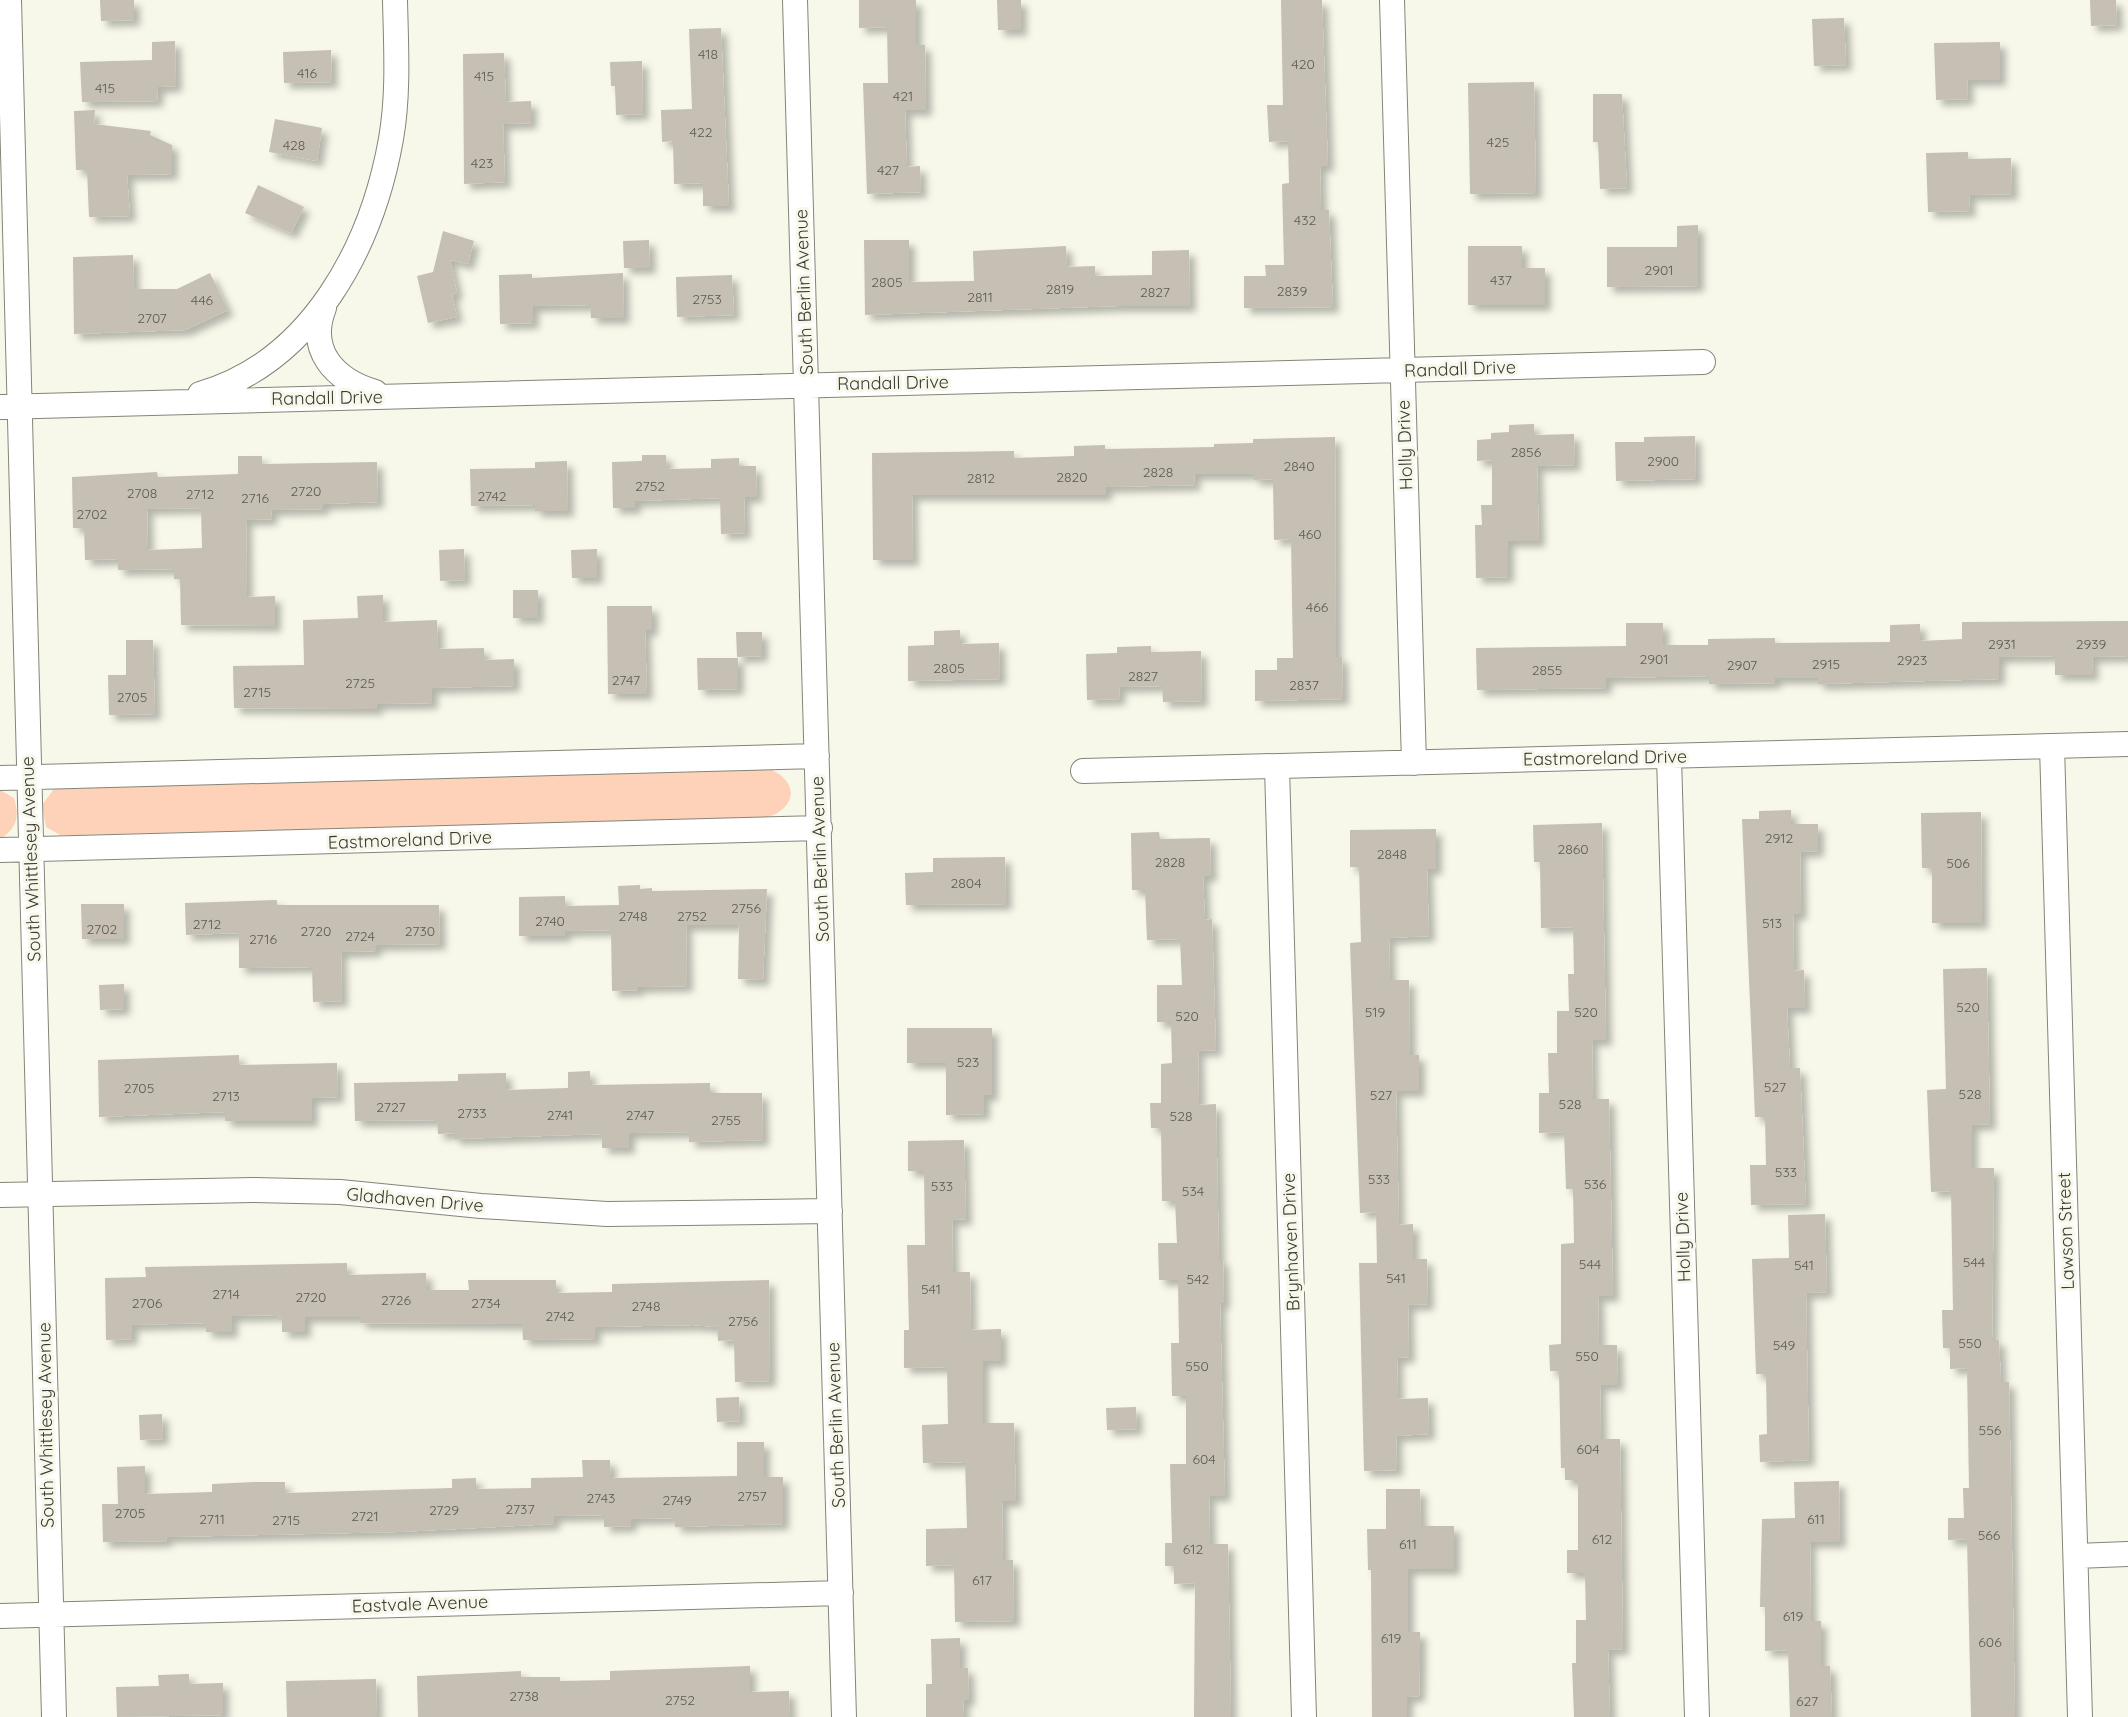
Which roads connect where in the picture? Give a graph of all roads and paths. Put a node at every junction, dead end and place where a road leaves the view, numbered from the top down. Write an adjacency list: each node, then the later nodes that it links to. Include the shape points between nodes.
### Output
1 (9, 0): 11 (street, South Whittlesey Avenue)
2 (395, 0): 5 (street, via 396,99 383,176 364,230)
3 (795, 0): 8 (street, South Berlin Avenue)
4 (1392, 0): 7 (street, Holly Drive)
5 (328, 297): 9 (street, via 319,334 330,366 347,381); 10 (street, via 304,332 260,367 220,387)
6 (1703, 362): 7 (street, Randall Drive)
7 (1403, 370): 8 (street, Randall Drive); 16 (street, Holly Drive)
8 (806, 386): 9 (street, Randall Drive); 14 (street, South Berlin Avenue)
9 (388, 397): 10 (street, Randall Drive)
10 (168, 402): 11 (street, Randall Drive)
11 (9, 407): 19 (street, South Whittlesey Avenue)
12 (2128, 744): 13 (street, Eastmoreland Drive)
13 (2052, 746): 15 (street, Eastmoreland Drive); 28 (street, Lawson Street)
14 (817, 756): 19 (street); 21 (street, South Berlin Avenue)
15 (1669, 757): 16 (street, Eastmoreland Drive); 35 (street, Holly Drive)
16 (1414, 763): 17 (street, Eastmoreland Drive)
17 (1277, 767): 18 (street, Eastmoreland Drive); 34 (street, Brynhaven Drive)
18 (1083, 771)
19 (28, 777): 20 (street); 22 (street, South Whittlesey Avenue)
20 (0, 778)
21 (820, 828): 22 (street, Eastmoreland Drive); 26 (street, South Berlin Avenue)
22 (31, 848): 23 (street, Eastmoreland Drive); 24 (street, South Whittlesey Avenue)
23 (0, 850)
24 (40, 1193): 25 (street, Gladhaven Drive); 26 (street, Gladhaven Drive, via 340,1192 635,1214); 30 (street, South Whittlesey Avenue)
25 (0, 1195)
26 (830, 1210): 29 (street, South Berlin Avenue)
27 (2128, 1554): 28 (street)
28 (2076, 1556): 36 (street, Lawson Street)
29 (841, 1593): 30 (street, Eastvale Avenue); 33 (street, South Berlin Avenue)
30 (51, 1614): 31 (street, Eastvale Avenue); 32 (street, South Whittlesey Avenue)
31 (0, 1616)
32 (54, 1717)
33 (844, 1717)
34 (1304, 1717)
35 (1697, 1717)
36 (2080, 1717)

